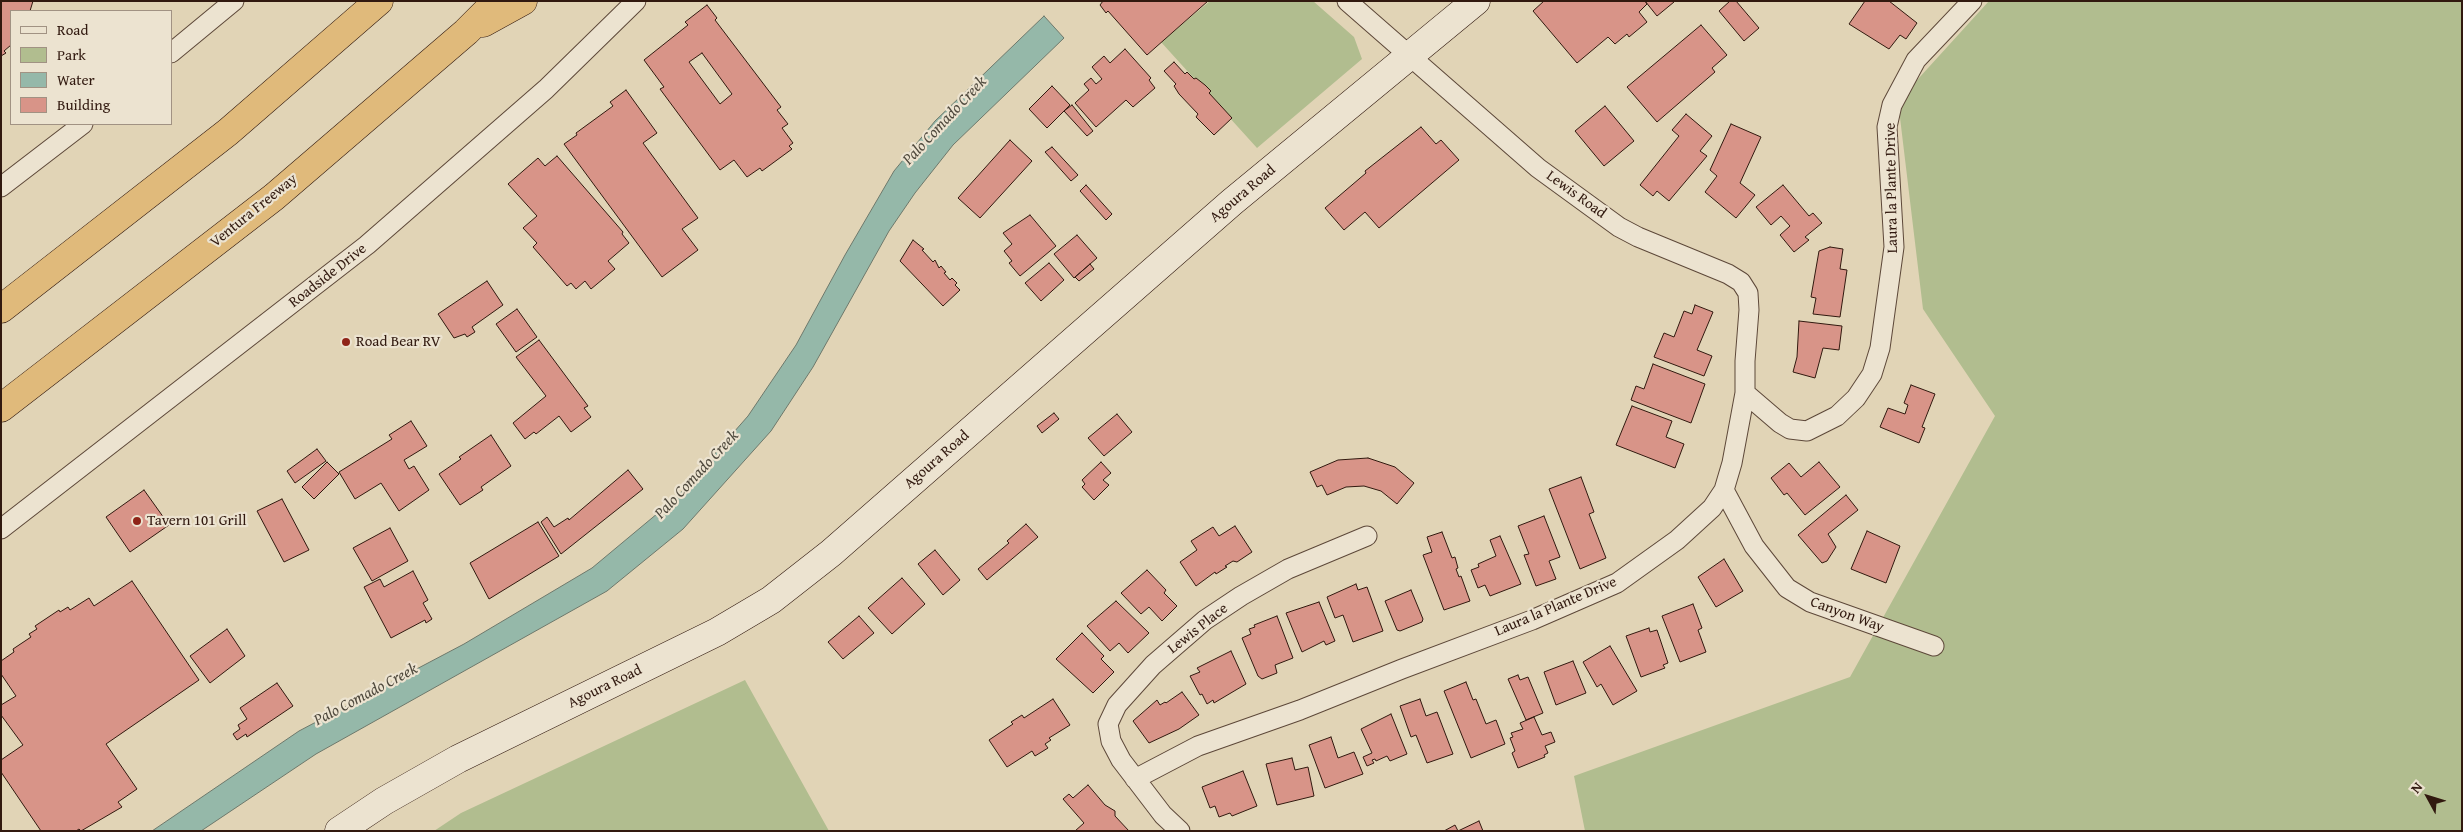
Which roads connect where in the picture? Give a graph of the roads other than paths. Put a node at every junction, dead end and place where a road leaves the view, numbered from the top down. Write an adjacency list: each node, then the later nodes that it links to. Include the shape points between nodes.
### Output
1 (234, 1): 10 (street)
2 (379, 1): 14 (highway, via 228,132)
3 (497, 1): 9 (highway, Ventura Freeway)
4 (523, 1): 9 (highway)
5 (636, 1): 18 (street, Roadside Drive, via 546,89 367,245)
6 (1346, 1): 11 (street, Lewis Road)
7 (1476, 1): 11 (main road, Agoura Road)
8 (1972, 1): 15 (street, Laura la Plante Drive, via 1916,60 1892,105 1888,127 1894,247 1880,348 1872,374 1856,398 1837,416 1807,431 1790,429 1780,423)
9 (466, 32): 16 (highway, Ventura Freeway, via 274,197)
10 (172, 52)
11 (1411, 57): 15 (street, Lewis Road, via 1538,168 1619,226 1741,282 1748,293 1750,310); 22 (main road, Agoura Road, via 1232,202 831,554 771,600 717,632 458,759)
12 (82, 125): 13 (street)
13 (1, 187)
14 (1, 309)
15 (1745, 393): 17 (street, Laura la Plante Drive)
16 (1, 408)
17 (1724, 490): 20 (street, Canyon Way, via 1754,546 1787,588 1810,602); 21 (street, Laura la Plante Drive, via 1712,508 1677,540 1617,583 1532,620 1198,746)
18 (1, 529)
19 (1367, 536): 21 (street, Lewis Place, via 1288,569 1241,596 1205,620 1153,665 1117,705 1108,724 1111,741 1120,760)
20 (1934, 646)
21 (1135, 779): 23 (street, Lewis Place)
22 (339, 831)
23 (1180, 831)

